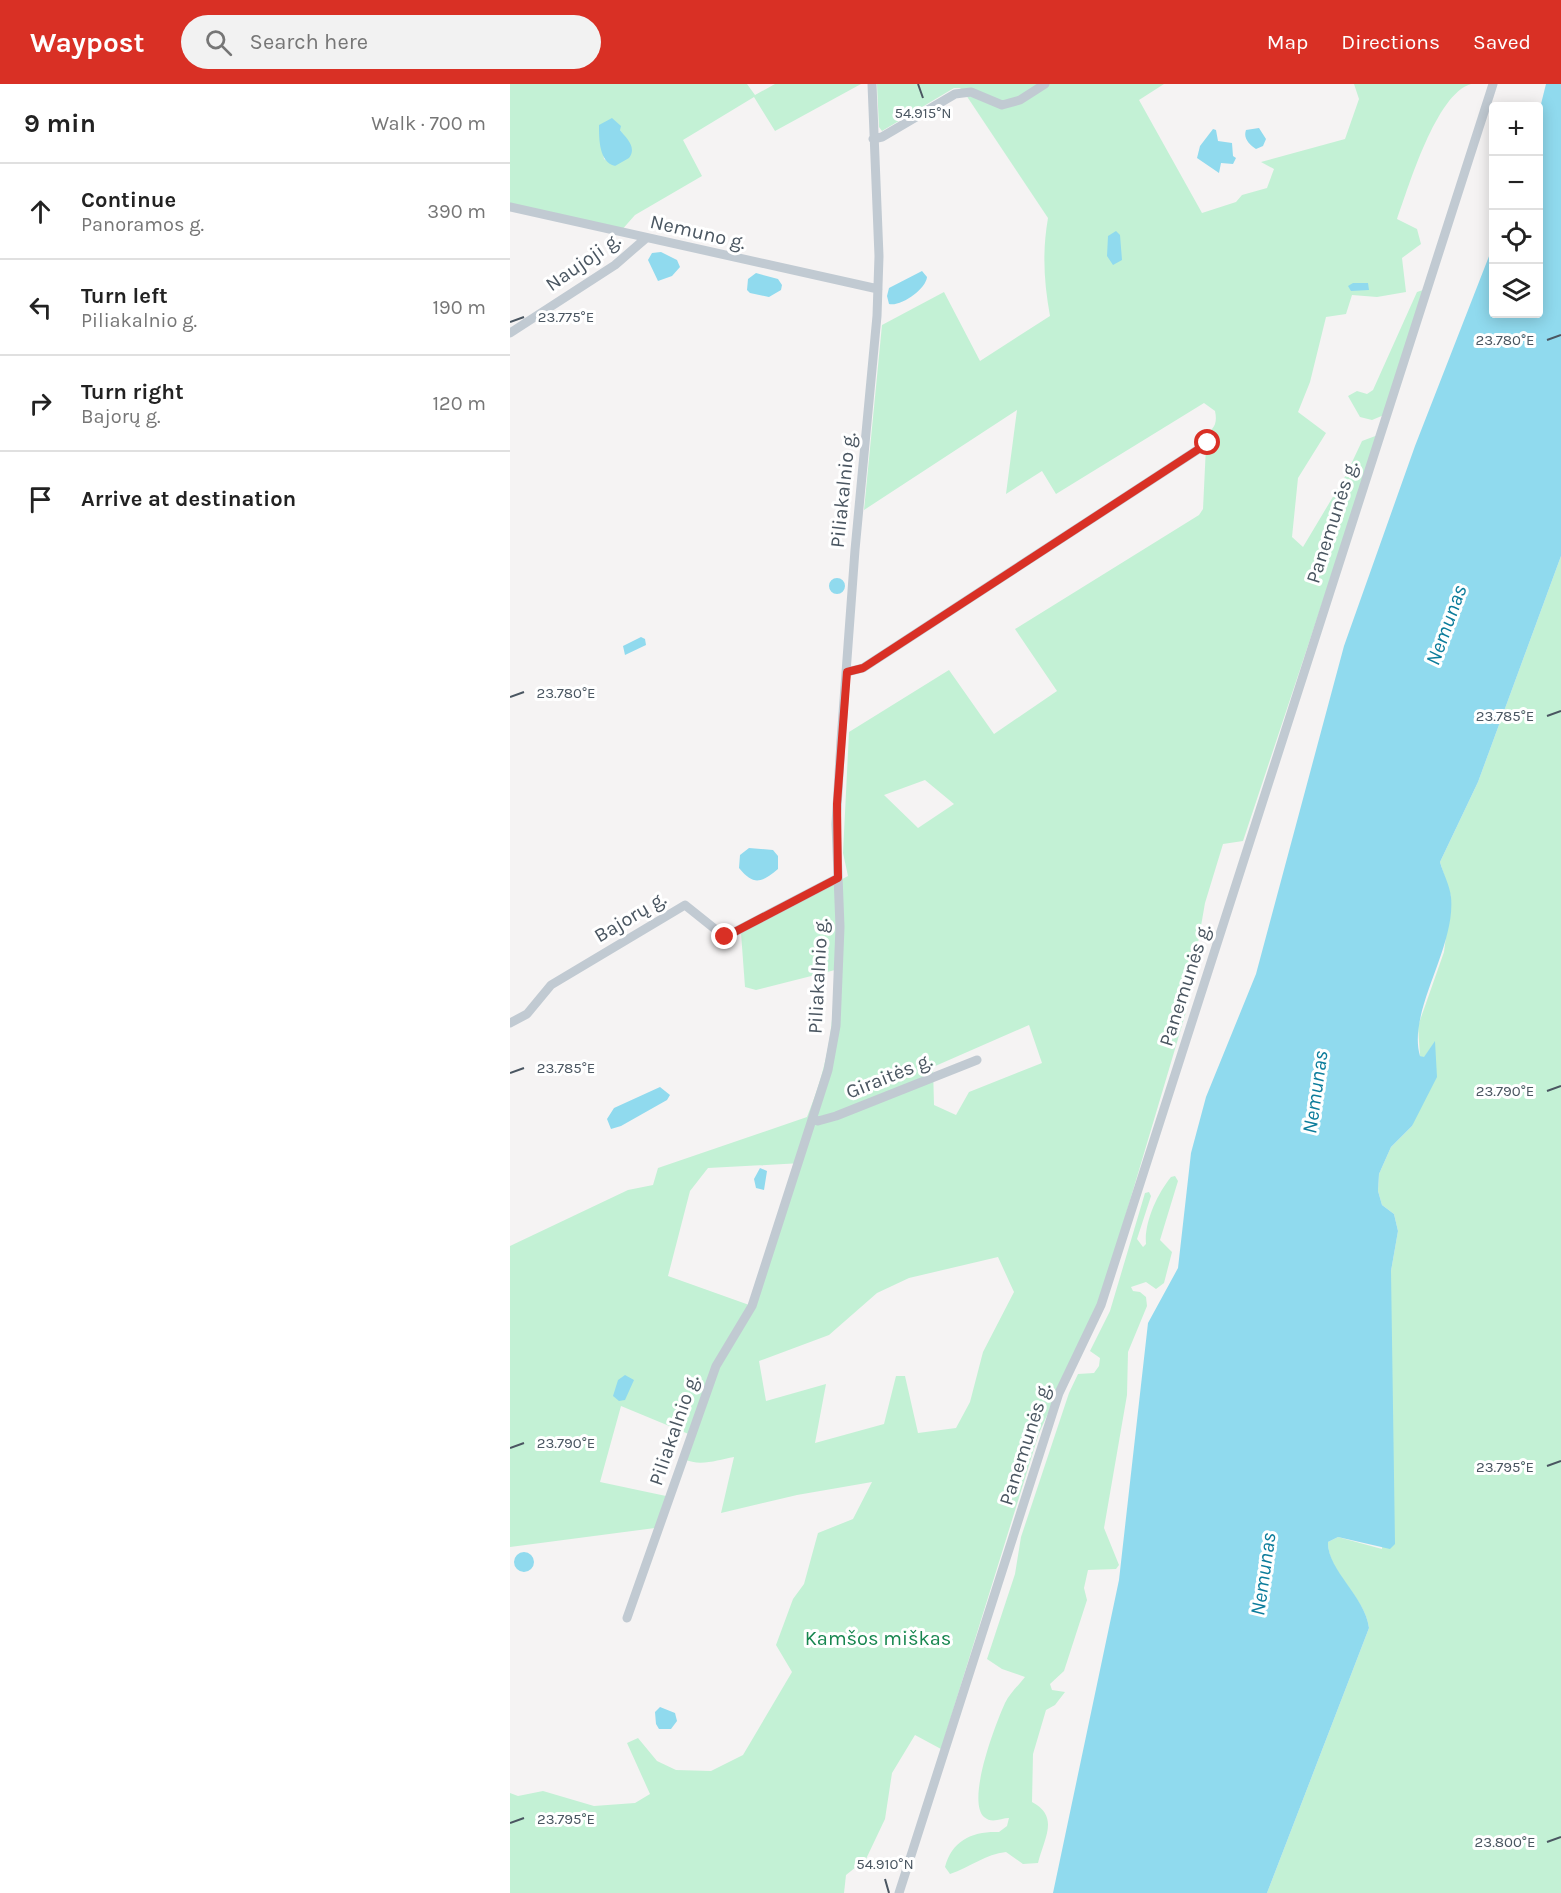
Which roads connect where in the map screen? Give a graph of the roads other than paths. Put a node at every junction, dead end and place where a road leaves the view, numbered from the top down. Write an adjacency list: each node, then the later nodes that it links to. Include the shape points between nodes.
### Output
1 (872, 84): 4 (street, Piliakalnio g.)
2 (1045, 84): 4 (street, via 1020,100 1002,105 971,92 956,94)
3 (1492, 84): 16 (street, Panemunės g., via 1101,1305 1059,1393)
4 (873, 139): 7 (street, Piliakalnio g.)
5 (510, 207): 6 (street, Nemuno g.)
6 (645, 239): 7 (street, Nemuno g.); 8 (street, Naujoji g., via 606,272)
7 (878, 289): 10 (street, Piliakalnio g.)
8 (510, 333)
9 (1208, 443): 10 (street, via 863,668)
10 (847, 672): 11 (street, Piliakalnio g., via 837,814)
11 (838, 878): 12 (street, Bajorų g., via 725,937 685,905 551,985 527,1014); 14 (street, Piliakalnio g., via 836,1026)
12 (510, 1023)
13 (977, 1060): 14 (street, Giraitės g., via 836,1116)
14 (813, 1119): 15 (street, Piliakalnio g., via 752,1306 716,1366)
15 (627, 1618)
16 (899, 1893)

